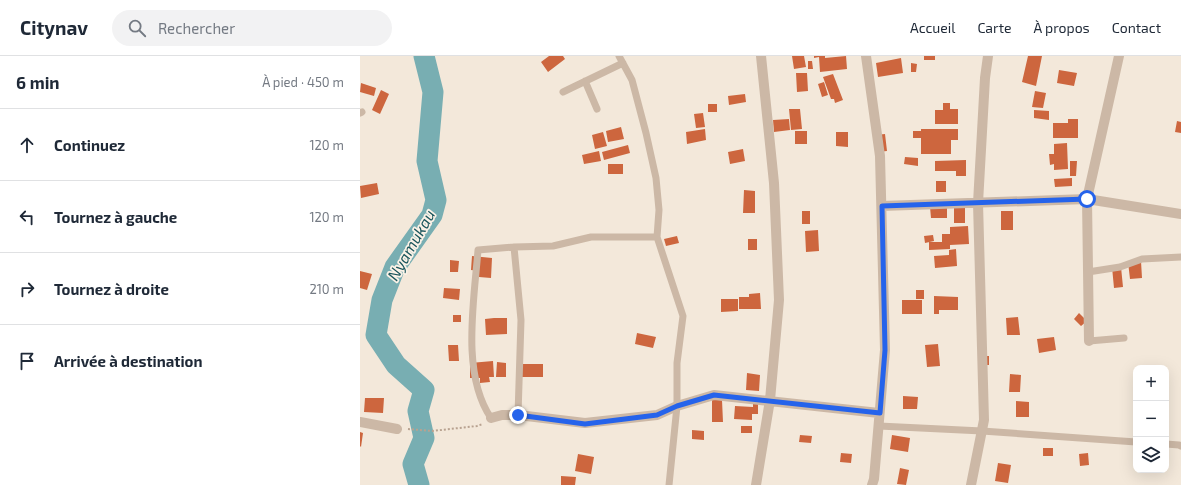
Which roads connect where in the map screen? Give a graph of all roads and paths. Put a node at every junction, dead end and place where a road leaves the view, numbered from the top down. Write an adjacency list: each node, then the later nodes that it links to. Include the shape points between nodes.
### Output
1 (761, 56): 19 (street, via 774,183 779,300)
2 (866, 56): 11 (street, via 880,156)
3 (988, 56): 10 (street)
4 (1119, 56): 9 (street)
5 (621, 59): 6 (lane); 13 (lane, via 632,80 656,178 659,210)
6 (585, 81): 7 (lane); 8 (lane)
7 (563, 92)
8 (597, 109)
9 (1087, 199): 10 (street); 12 (street); 16 (street)
10 (978, 203): 11 (street); 28 (street, via 984,420)
11 (882, 206): 21 (street, via 885,350)
12 (1181, 214)
13 (657, 237): 14 (lane, via 591,237 553,246); 20 (lane, via 683,316 677,363)
14 (514, 247): 22 (lane, via 521,320); 23 (lane, via 478,250 471,341 476,384)
15 (1181, 257): 16 (lane, via 1142,259 1120,267)
16 (1088, 272): 18 (street)
17 (1124, 338): 18 (lane)
18 (1089, 341)
19 (770, 400): 20 (street, via 714,395); 21 (street); 33 (street)
20 (677, 406): 22 (street, via 657,415 585,424); 32 (lane)
21 (880, 413): 25 (street)
22 (518, 415): 23 (street)
23 (491, 418): 27 (path, via 477,426 432,431)
24 (360, 422): 26 (street)
25 (878, 426): 28 (lane); 34 (street)
26 (397, 429)
27 (415, 430)
28 (982, 431): 29 (lane); 35 (street)
29 (1133, 442)
30 (1169, 444): 31 (lane)
31 (1181, 446)
32 (669, 485)
33 (756, 485)
34 (872, 485)
35 (971, 485)

